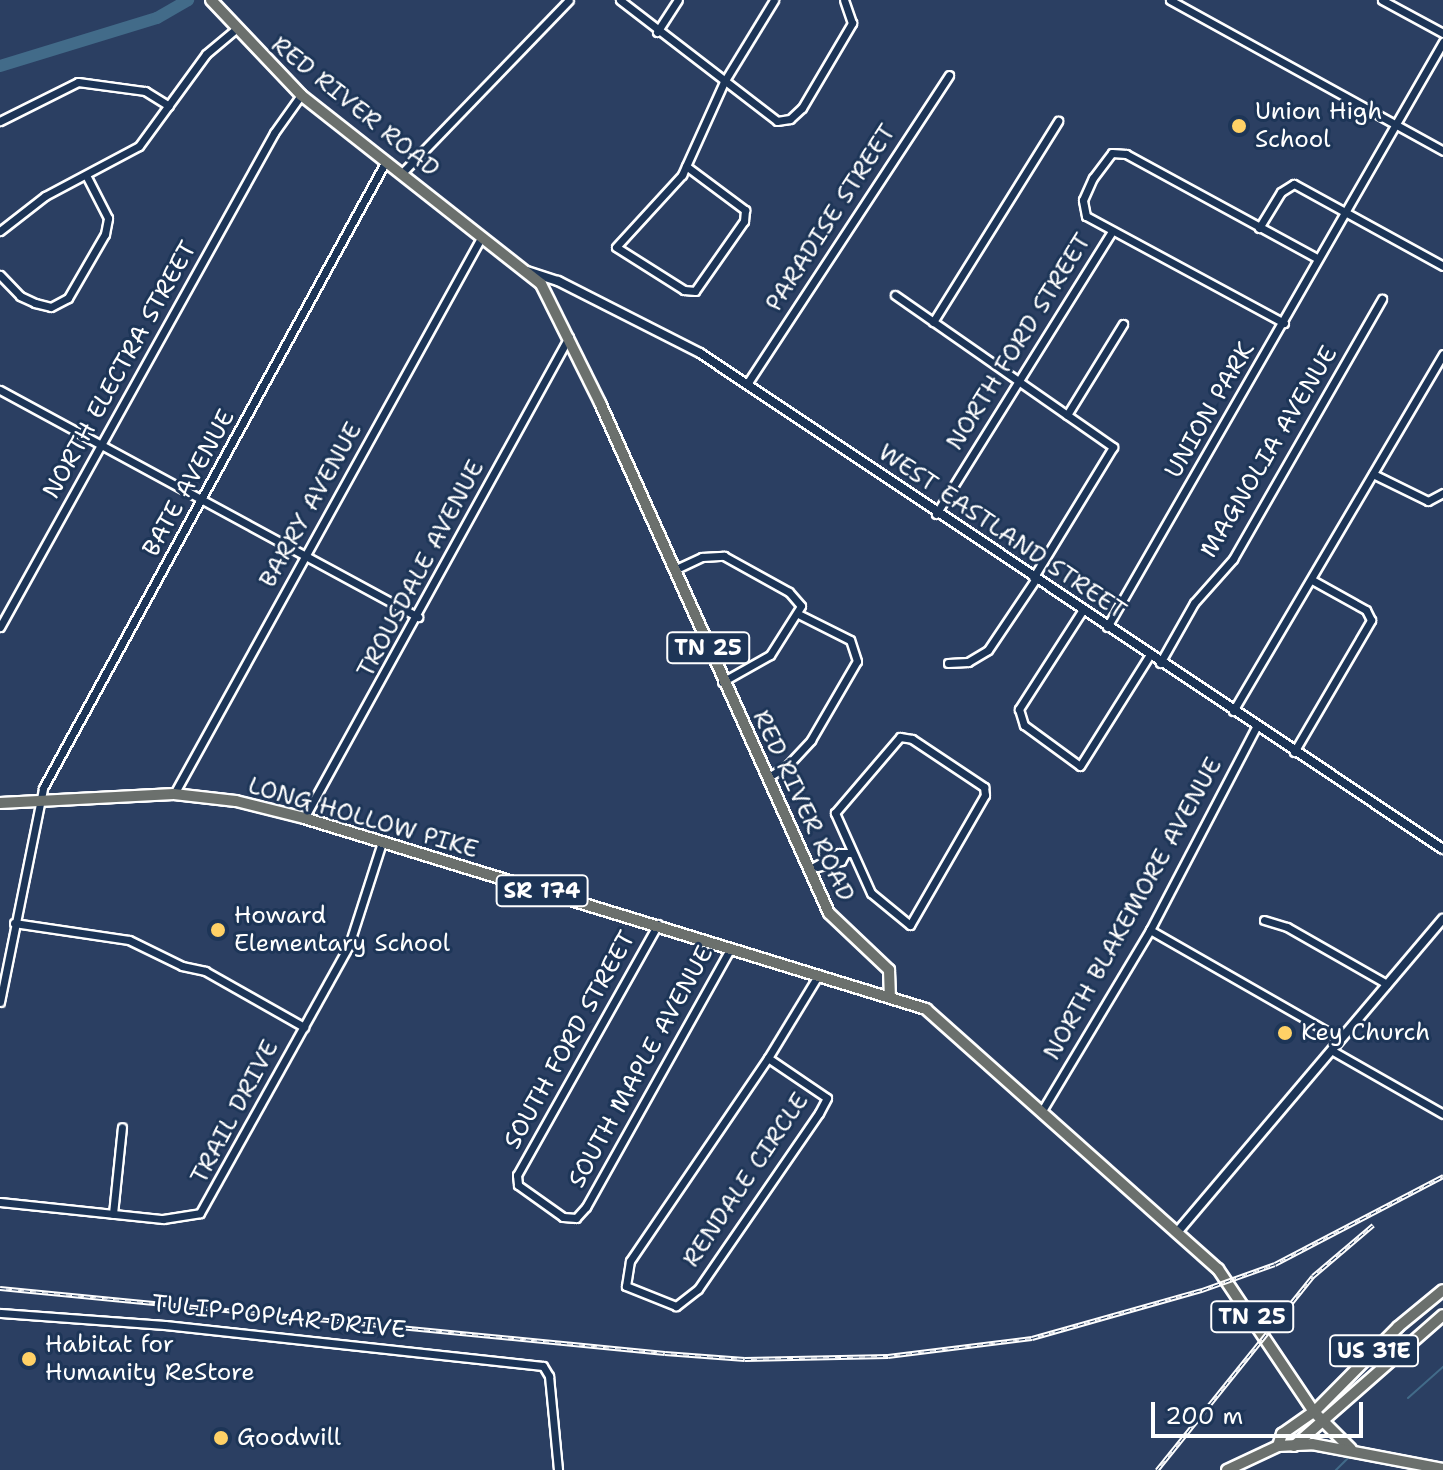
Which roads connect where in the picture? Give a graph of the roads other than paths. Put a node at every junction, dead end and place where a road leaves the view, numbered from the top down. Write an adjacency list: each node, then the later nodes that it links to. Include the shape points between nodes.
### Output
1 (569, 0): 23 (street)
2 (620, 0): 10 (street)
3 (678, 0): 10 (street)
4 (774, 0): 14 (street)
5 (844, 0): 14 (street, via 852,23 802,108 790,119 777,121)
6 (1171, 0): 19 (street)
7 (1382, 0): 11 (street)
8 (215, 4): 9 (main road, RED RIVER ROAD / TN 25)
9 (235, 30): 15 (main road, RED RIVER ROAD / TN 25); 16 (street, via 206,54)
10 (657, 32): 14 (street)
11 (1443, 33)
12 (1443, 42): 19 (street, UNION PARK)
13 (949, 75): 43 (street, PARADISE STREET)
14 (724, 82): 22 (street)
15 (301, 95): 21 (main road, RED RIVER ROAD / TN 25); 46 (street, NORTH ELECTRA STREET, via 274,133)
16 (169, 106): 17 (street, via 145,91 78,82); 24 (street, via 139,146)
17 (0, 121)
18 (1058, 121): 37 (street)
19 (1394, 126): 20 (street); 25 (street, UNION PARK)
20 (1443, 151)
21 (386, 161): 23 (main road, RED RIVER ROAD / TN 25); 49 (street, BATE AVENUE)
22 (686, 166): 22 (street, via 666,196 616,247 684,290 695,291 745,210)
23 (402, 173): 29 (main road, RED RIVER ROAD / TN 25)
24 (87, 177): 27 (street, via 45,196); 33 (street, via 108,218 105,234 68,298 51,307 35,303)
25 (1343, 210): 26 (street, via 1294,184 1281,192); 30 (street, UNION PARK); 31 (street)
26 (1259, 228): 28 (street, via 1119,152 1107,157 1083,200 1086,216); 30 (street)
27 (0, 231)
28 (1112, 231): 38 (street); 42 (street, NORTH FORD STREET)
29 (483, 234): 32 (main road, WEST EASTLAND STREET / TN 25); 51 (street, BARRY AVENUE)
30 (1317, 258): 38 (street, UNION PARK)
31 (1443, 266)
32 (527, 271): 34 (main road, WEST EASTLAND STREET / TN 25); 43 (street, WEST EASTLAND STREET, via 680,342)
33 (0, 275)
34 (541, 284): 40 (main road, RED RIVER ROAD / TN 25)
35 (895, 295): 37 (street)
36 (1382, 299): 62 (street, MAGNOLIA AVENUE, via 1233,559 1194,603)
37 (933, 322): 42 (street)
38 (1284, 323): 59 (street, UNION PARK)
39 (1123, 324): 45 (street)
40 (569, 337): 52 (main road, RED RIVER ROAD / TN 25); 57 (street, TROUSDALE AVENUE)
41 (1443, 354): 47 (street)
42 (1019, 380): 45 (street); 50 (street, NORTH FORD STREET)
43 (747, 384): 50 (street, WEST EASTLAND STREET)
44 (0, 391): 46 (street)
45 (1067, 415): 53 (street, via 1113,447)
46 (102, 444): 49 (street); 58 (street, NORTH ELECTRA STREET)
47 (1373, 474): 48 (street, via 1428,501); 54 (street)
48 (1443, 493)
49 (203, 500): 51 (street); 70 (street, BATE AVENUE)
50 (936, 514): 53 (street, WEST EASTLAND STREET)
51 (305, 558): 57 (street); 68 (street, BARRY AVENUE)
52 (674, 570): 56 (street, via 702,557 724,556 789,592 798,599); 63 (main road, RED RIVER ROAD / TN 25)
53 (1034, 579): 55 (street, WEST EASTLAND STREET); 61 (street, via 988,650 968,662)
54 (1312, 580): 64 (street); 66 (street, via 1366,610 1371,620)
55 (1082, 611): 59 (street, WEST EASTLAND STREET); 60 (street, via 1019,709 1024,725 1080,766)
56 (800, 615): 63 (street, via 770,655); 67 (street, via 850,640 857,661 811,740)
57 (418, 617): 71 (street, TROUSDALE AVENUE)
58 (0, 627)
59 (1107, 627): 60 (street, WEST EASTLAND STREET)
60 (1149, 656): 62 (street, WEST EASTLAND STREET)
61 (948, 663)
62 (1160, 663): 64 (street, WEST EASTLAND STREET)
63 (722, 682): 67 (main road, RED RIVER ROAD / TN 25)
64 (1233, 711): 65 (street, WEST EASTLAND STREET)
65 (1256, 727): 66 (street, WEST EASTLAND STREET); 80 (street, NORTH BLAKEMORE AVENUE)
66 (1294, 752): 73 (street, WEST EASTLAND STREET)
67 (767, 778): 75 (main road, RED RIVER ROAD / TN 25)
68 (174, 794): 70 (main road, LONG HOLLOW PIKE / SR 174); 71 (main road, LONG HOLLOW PIKE / SR 174)
69 (0, 803): 70 (main road, LONG HOLLOW PIKE / SR 174)
70 (37, 803): 78 (street, BATE AVENUE)
71 (304, 818): 72 (main road, LONG HOLLOW PIKE / SR 174)
72 (382, 842): 79 (main road, LONG HOLLOW PIKE / SR 174); 86 (street, TRAIL DRIVE, via 349,945)
73 (1443, 849)
74 (848, 854): 74 (street, via 835,813 900,737 912,739 984,787 985,795 914,924 905,924 880,905); 75 (street)
75 (813, 868): 84 (main road, RED RIVER ROAD / TN 25, via 837,923 889,970)
76 (1443, 919): 83 (street)
77 (1264, 920): 83 (street, via 1287,927)
78 (14, 923): 85 (street, BATE AVENUE); 86 (street, via 129,940 182,966 205,971)
79 (658, 924): 81 (main road, LONG HOLLOW PIKE / SR 174); 94 (street, SOUTH FORD STREET, via 517,1175 518,1185 563,1217 576,1218)
80 (1150, 930): 87 (street); 90 (street, NORTH BLAKEMORE AVENUE)
81 (731, 948): 82 (main road, LONG HOLLOW PIKE / SR 174); 94 (street, SOUTH MAPLE AVENUE)
82 (819, 974): 84 (main road, LONG HOLLOW PIKE / SR 174); 89 (street, RENDALE CIRCLE)
83 (1387, 984): 87 (street)
84 (890, 996): 90 (main road, TN 25, via 937,1017)
85 (0, 1002)
86 (304, 1027): 95 (street, TRAIL DRIVE, via 200,1213 186,1219)
87 (1340, 1039): 88 (street)
88 (1331, 1050): 91 (street); 96 (street)
89 (768, 1058): 89 (street, RENDALE CIRCLE, via 630,1261 626,1286 676,1306 698,1289 819,1113 827,1098)
90 (1043, 1109): 96 (main road, TN 25)
91 (1443, 1114)
92 (122, 1127): 95 (street)
93 (0, 1202): 95 (street, TRAIL DRIVE)
94 (586, 1207)
95 (113, 1214)
96 (1179, 1230): 100 (main road, TN 25, via 1229,1280)
97 (1442, 1295): 100 (main road, US 31E)
98 (0, 1313): 107 (street, TULIP POPLAR DRIVE, via 543,1366 549,1376)
99 (1443, 1315): 101 (main road, US 31E, via 1412,1337)
100 (1314, 1412): 101 (main road, TN 25); 102 (main road, US 31E, via 1282,1434)
101 (1324, 1423): 103 (main road, US 31E); 104 (main road, TN 25)
102 (1278, 1446): 103 (main road, US 31E); 108 (main road, US 31E)
103 (1293, 1447): 104 (main road)
104 (1351, 1449): 105 (main road)
105 (1430, 1469): 106 (main road)
106 (1443, 1469)
107 (558, 1470)
108 (1227, 1470)

